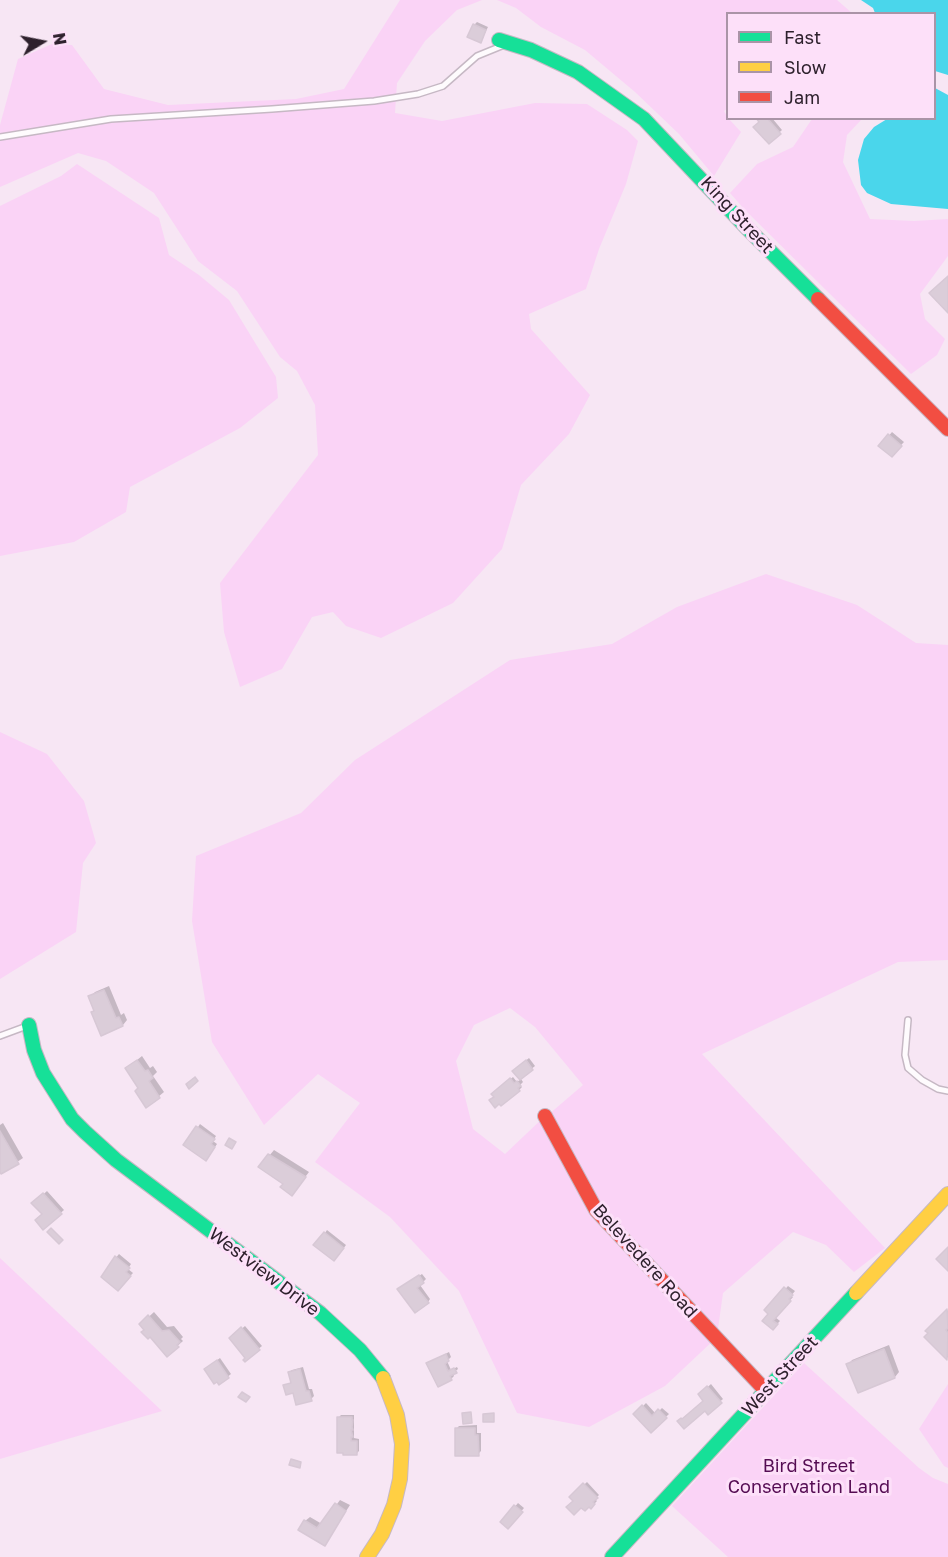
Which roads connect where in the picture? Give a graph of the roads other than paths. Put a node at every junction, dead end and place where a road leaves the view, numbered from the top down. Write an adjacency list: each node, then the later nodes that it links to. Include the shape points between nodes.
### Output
1 (504, 42): 2 (lane, via 477,56 443,86 418,94 284,108 111,119); 3 (street, King Street, via 578,72 644,118 745,226)
2 (0, 137)
3 (948, 429)
4 (908, 1020): 7 (lane, via 908,1068 938,1089)
5 (29, 1026): 6 (lane); 11 (street, Westview Drive, via 43,1073 72,1119 100,1147 320,1313 360,1350 384,1380 397,1415 402,1444 400,1479 386,1524)
6 (0, 1036)
7 (948, 1090)
8 (545, 1116): 10 (street, Belevedere Road, via 596,1210)
9 (948, 1194): 10 (street, West Street)
10 (766, 1391): 12 (street, West Street)
11 (367, 1557)
12 (612, 1557)

